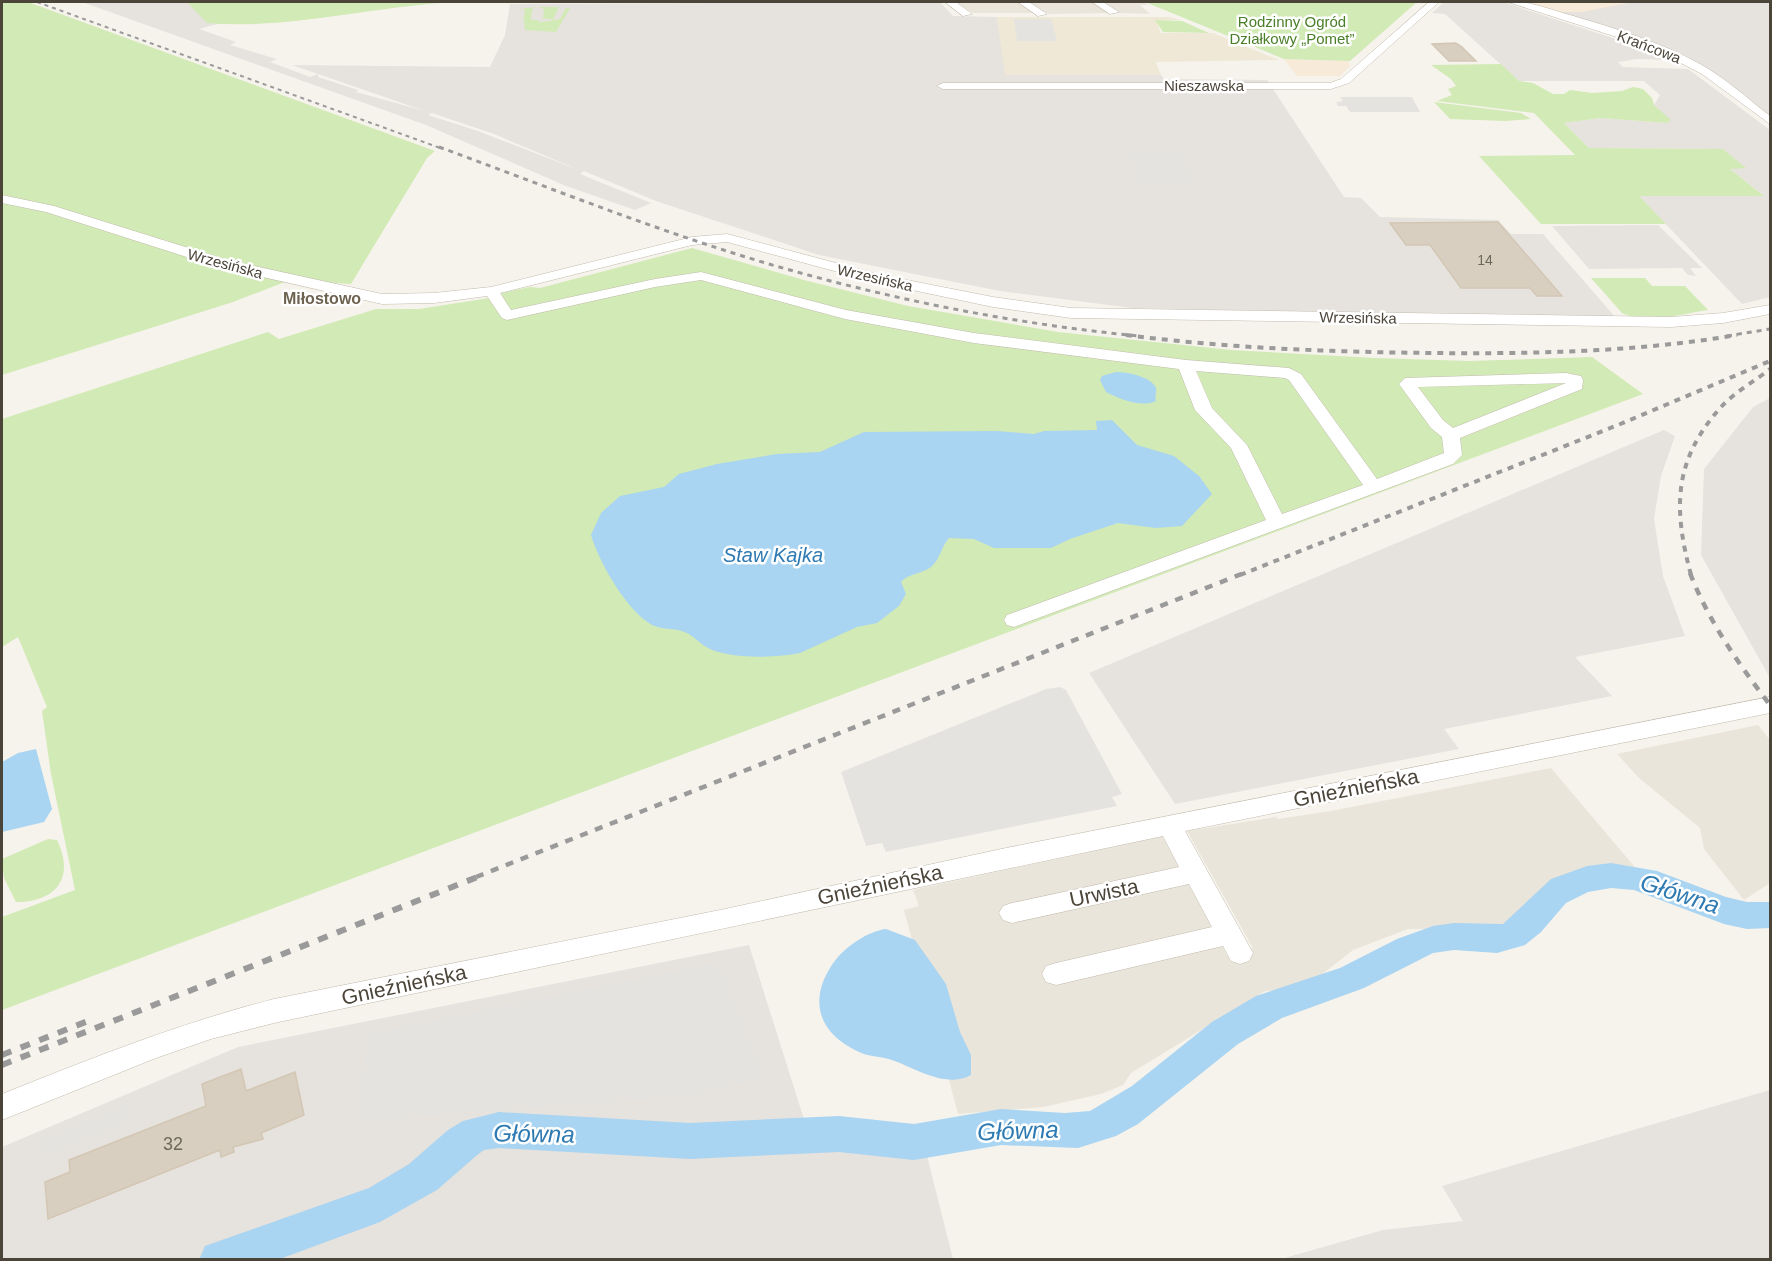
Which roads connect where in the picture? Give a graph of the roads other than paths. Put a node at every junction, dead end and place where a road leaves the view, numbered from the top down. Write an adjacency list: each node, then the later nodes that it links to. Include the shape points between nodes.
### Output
1 (950, 2): 7 (street)
2 (1023, 2): 8 (street)
3 (1097, 2): 6 (street)
4 (1434, 2): 9 (street, Nieszawska, via 1348,79 1336,85)
5 (1512, 2): 10 (street, Krańcowa, via 1592,26 1685,61)
6 (1114, 12)
7 (967, 14)
8 (1042, 14)
9 (943, 86)
10 (1770, 121)
11 (2, 198): 12 (street, Wrzesińska, via 223,264 352,294 416,300)
12 (491, 291): 13 (street, Wrzesińska, via 692,241 727,238 901,284 1071,313 1671,322); 14 (street, via 507,315 701,276 900,325)
13 (1770, 310)
14 (1186, 365): 16 (street, via 1293,375); 17 (street, via 1204,410 1238,445)
15 (1451, 435): 15 (street, via 1437,424 1407,384 1575,380 1576,385); 16 (street, via 1453,455 1447,460)
16 (1374, 488): 17 (street)
17 (1277, 523): 18 (street)
18 (1014, 620)
19 (1770, 705): 20 (street, Gnieźnieńska)
20 (1169, 825): 21 (street); 24 (street, Gnieźnieńska, via 274,1011 149,1048)
21 (1196, 873): 22 (street, Urwista); 23 (street, via 1234,943)
22 (1012, 913)
23 (1056, 974)
24 (2, 1107)

